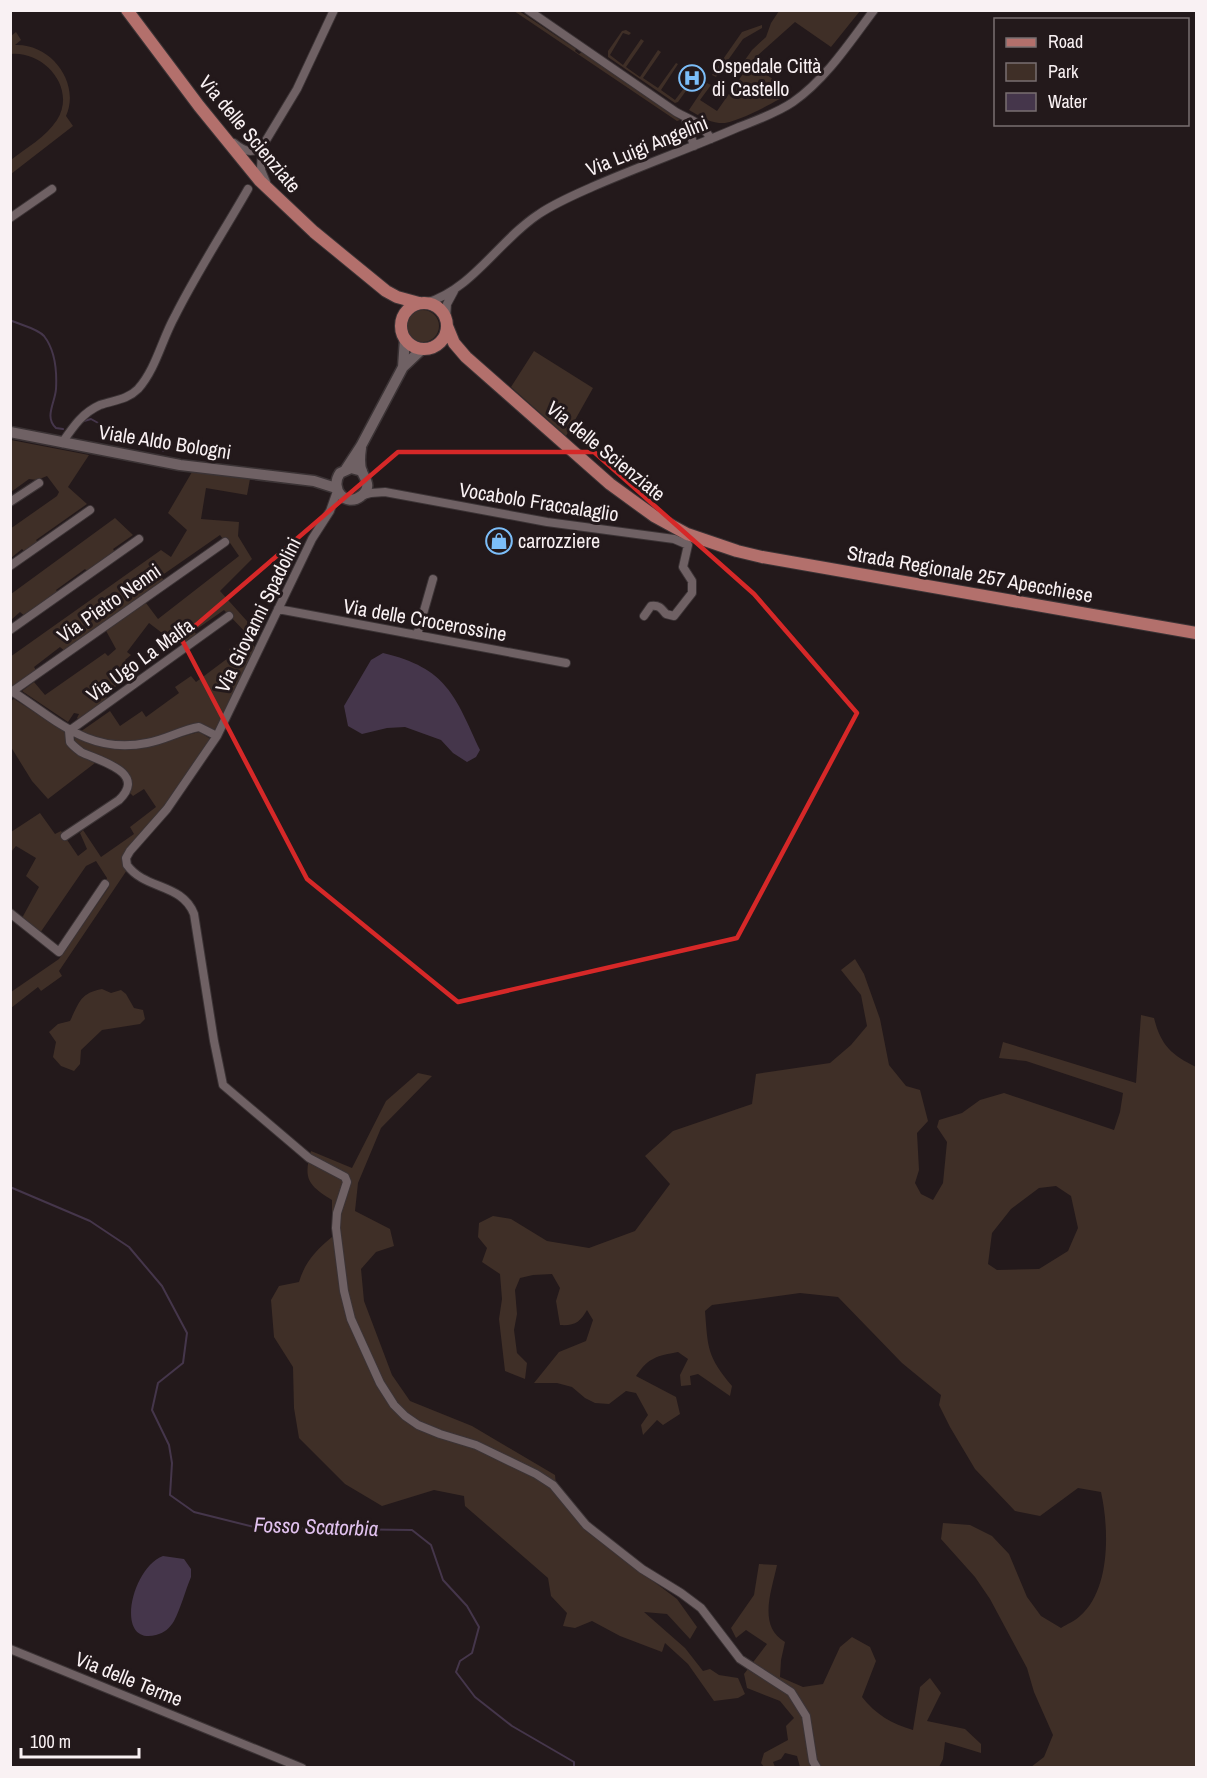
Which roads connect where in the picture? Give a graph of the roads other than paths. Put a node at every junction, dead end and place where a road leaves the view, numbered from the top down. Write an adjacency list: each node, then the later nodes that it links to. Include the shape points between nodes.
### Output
1 (127, 10): 6 (main road, Via delle Scienziate)
2 (334, 10): 9 (street, via 297,88)
3 (528, 10): 5 (street)
4 (874, 10): 7 (street, Via Luigi Angelini, via 807,92 777,111)
5 (685, 117): 7 (street, via 703,126); 8 (street)
6 (211, 121): 9 (street, via 242,149); 12 (main road, Via delle Scienziate)
7 (711, 139): 8 (street, Via Luigi Angelini)
8 (694, 146): 14 (street, Via Luigi Angelini, via 628,171 540,213)
9 (262, 147): 12 (street, via 262,175)
10 (52, 189): 13 (street)
11 (248, 189): 24 (street, via 176,314 142,383 126,398 84,415)
12 (281, 202): 15 (main road, Via delle Scienziate)
13 (10, 218)
14 (455, 290): 16 (street, Via Luigi Angelini); 17 (street, Via Luigi Angelini, via 447,303)
15 (386, 291): 16 (main road, Via delle Scienziate); 18 (main road, Via delle Scienziate)
16 (422, 303): 17 (main road, via 438,308); 18 (main road, via 407,311)
17 (446, 323): 20 (main road, via 442,339); 21 (main road, Via delle Scienziate, via 454,343)
18 (401, 324): 19 (main road)
19 (405, 338): 20 (main road, via 412,345); 22 (main road)
20 (427, 348): 21 (main road, Via delle Scienziate, via 450,349); 22 (main road)
21 (466, 357): 39 (main road, Via delle Scienziate, via 609,484 687,534)
22 (403, 367): 25 (main road)
23 (10, 432): 24 (main road, Viale Aldo Bologni)
24 (62, 443): 28 (main road, Viale Aldo Bologni, via 180,465)
25 (361, 446): 26 (main road); 27 (main road)
26 (343, 471): 27 (main road, via 357,469); 28 (main road, Viale Aldo Bologni); 30 (main road, via 336,480)
27 (364, 475): 31 (street); 32 (main road, via 367,488)
28 (314, 481): 30 (main road, Viale Aldo Bologni)
29 (39, 483): 34 (street)
30 (337, 489): 33 (main road); 36 (street, Via Giovanni Spadolini)
31 (385, 492): 32 (street); 44 (street, Vocabolo Fraccalaglio, via 687,545 682,567 693,581 692,593 674,616 657,605 651,606)
32 (362, 496): 33 (main road)
33 (347, 499): 36 (street, Via Giovanni Spadolini)
34 (10, 502)
35 (90, 510): 40 (street)
36 (330, 511): 42 (street, Via Giovanni Spadolini)
37 (139, 539): 45 (street)
38 (225, 542): 49 (street, Via Pietro Nenni)
39 (737, 551): 46 (main road, Strada Regionale 257 Apecchiese)
40 (10, 566)
41 (433, 579): 47 (street)
42 (278, 609): 47 (street, Via delle Crocerossine); 51 (street, Via Giovanni Spadolini)
43 (229, 616): 50 (street, Via Ugo La Malfa)
44 (644, 616)
45 (10, 630)
46 (1197, 633)
47 (417, 635): 48 (street, Via delle Crocerossine)
48 (566, 663)
49 (11, 692): 50 (street)
50 (69, 730): 51 (street, via 113,746 147,743 200,727); 52 (street, via 70,742 78,751 112,764 125,775 128,784 119,800)
51 (217, 736): 57 (street, Via Giovanni Spadolini, via 167,810 130,851 127,865 140,877 190,903 223,1084 309,1158 345,1177 336,1228 341,1278 351,1319 380,1383 394,1405 418,1425 476,1445 553,1485 586,1525 701,1608 740,1659 775,1680 796,1699 807,1716)
52 (65, 836)
53 (105, 884): 54 (street, via 59,952)
54 (10, 913)
55 (10, 1649): 56 (street, Via delle Terme)
56 (302, 1767)
57 (817, 1767)

